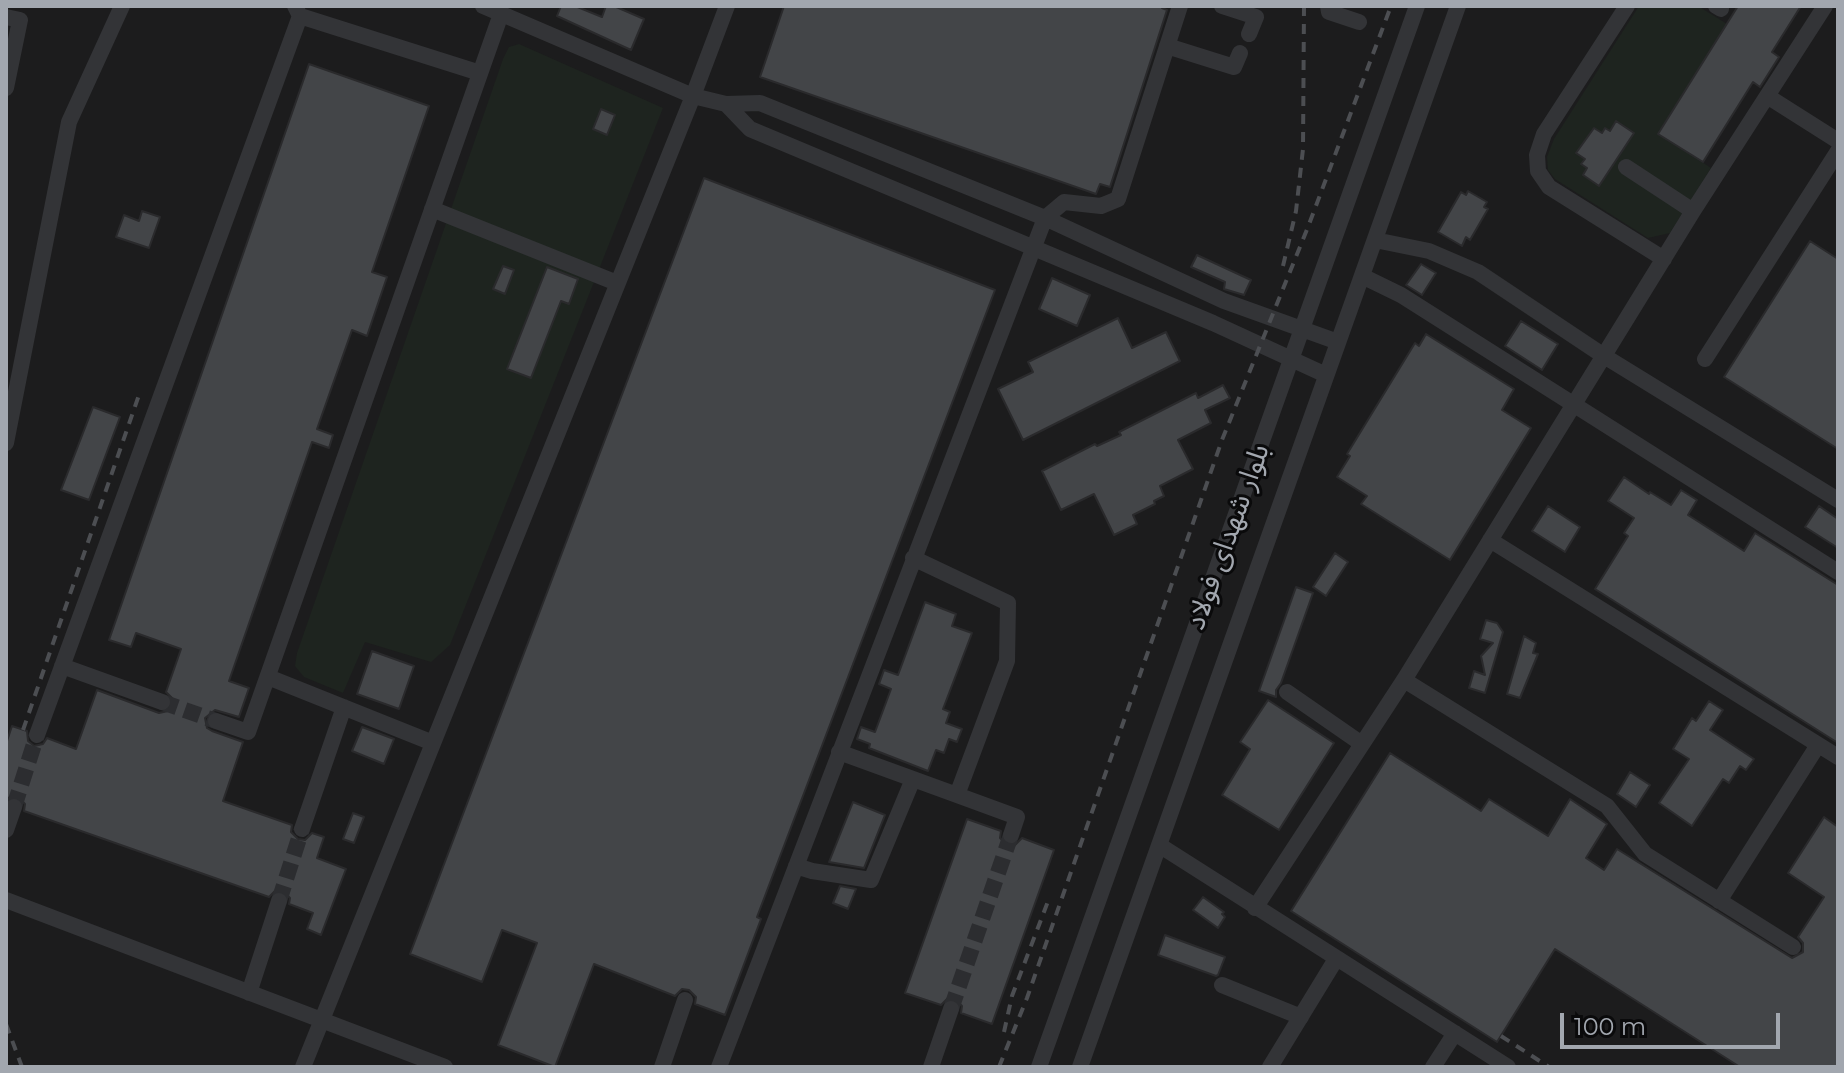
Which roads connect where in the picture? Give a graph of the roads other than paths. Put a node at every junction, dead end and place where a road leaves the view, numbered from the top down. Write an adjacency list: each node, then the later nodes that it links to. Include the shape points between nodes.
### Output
1 (122, 6): 41 (street, via 69,122)
2 (483, 6): 12 (street)
3 (727, 6): 20 (street)
4 (1180, 6): 16 (street)
5 (1222, 6): 15 (street, via 1256,17)
6 (1328, 6): 14 (street, via 1329,12)
7 (1417, 6): 34 (street, بلوار شهدای فولاد)
8 (1458, 6): 29 (street, بلوار شهدای فولاد)
9 (1627, 6): 31 (street, via 1544,134 1538,171 1549,187)
10 (1825, 6): 21 (street)
11 (298, 11): 18 (street); 46 (street)
12 (501, 14): 18 (street); 20 (street)
13 (6, 17): 19 (street, via 20,20)
14 (1359, 22)
15 (1249, 34)
16 (1167, 46): 17 (street, via 1234,67); 28 (street, via 1118,199 1101,206 1064,202)
17 (1240, 53)
18 (480, 73): 26 (street)
19 (6, 88)
20 (693, 96): 22 (street); 33 (street)
21 (1767, 96): 23 (street); 27 (street)
22 (726, 104): 28 (street, via 760,103); 30 (street, via 750,129)
23 (1838, 141)
24 (1838, 151): 37 (street)
25 (1626, 167): 27 (street)
26 (432, 209): 33 (street); 47 (street)
27 (1693, 211): 31 (street)
28 (1045, 218): 30 (street); 34 (street, via 1224,301)
29 (1375, 240): 32 (street, بلوار شهدای فولاد); 36 (street, via 1429,251 1478,272)
30 (1033, 248): 38 (street); 44 (street)
31 (1664, 259): 36 (street)
32 (1362, 276): 35 (street, بلوار شهدای فولاد); 40 (street, via 1401,295)
33 (617, 283): 54 (street)
34 (1302, 329): 35 (street); 38 (street, بلوار شهدای فولاد)
35 (1338, 342): 39 (street, بلوار شهدای فولاد)
36 (1604, 356): 40 (street); 42 (street)
37 (1705, 359)
38 (1291, 361): 39 (street); 87 (street, بلوار شهدای فولاد)
39 (1326, 375): 65 (street, بلوار شهدای فولاد)
40 (1574, 405): 43 (street); 45 (street)
41 (6, 443)
42 (1838, 500)
43 (1490, 540): 48 (street); 56 (street)
44 (913, 558): 57 (street); 60 (street, via 1008,603 1007,661)
45 (1838, 572)
46 (62, 666): 50 (street); 53 (street)
47 (268, 677): 51 (street); 52 (street, via 248,732)
48 (1404, 680): 55 (street); 69 (street, via 1607,806 1645,854)
49 (1287, 692): 55 (street)
50 (162, 702)
51 (344, 707): 54 (street); 62 (street)
52 (216, 721)
53 (37, 735)
54 (433, 743): 78 (street)
55 (1362, 744): 70 (street)
56 (1818, 745): 58 (street); 69 (street)
57 (839, 752): 59 (street); 66 (street)
58 (1838, 757)
59 (913, 779): 60 (street); 66 (street, via 871,880)
60 (957, 795): 64 (street, via 1017,817)
61 (14, 807): 63 (street)
62 (302, 829)
63 (6, 830)
64 (1011, 835)
65 (1159, 845): 70 (street); 88 (street, بلوار شهدای فولاد)
66 (796, 866): 85 (street)
67 (6, 900): 74 (street)
68 (279, 901): 74 (street)
69 (1719, 901): 71 (street)
70 (1255, 908): 72 (street)
71 (1793, 947)
72 (1336, 959): 77 (street); 79 (street)
73 (1222, 985): 77 (street)
74 (249, 993): 78 (street)
75 (685, 1000): 84 (street)
76 (951, 1009): 86 (street)
77 (1301, 1017): 89 (street)
78 (321, 1020): 80 (street); 82 (street)
79 (1455, 1033): 81 (street); 90 (street)
80 (418, 1062): 83 (street)
81 (1440, 1065)
82 (303, 1067)
83 (445, 1067)
84 (662, 1067)
85 (719, 1067)
86 (931, 1067)
87 (1039, 1067)
88 (1080, 1067)
89 (1270, 1067)
90 (1508, 1067)

